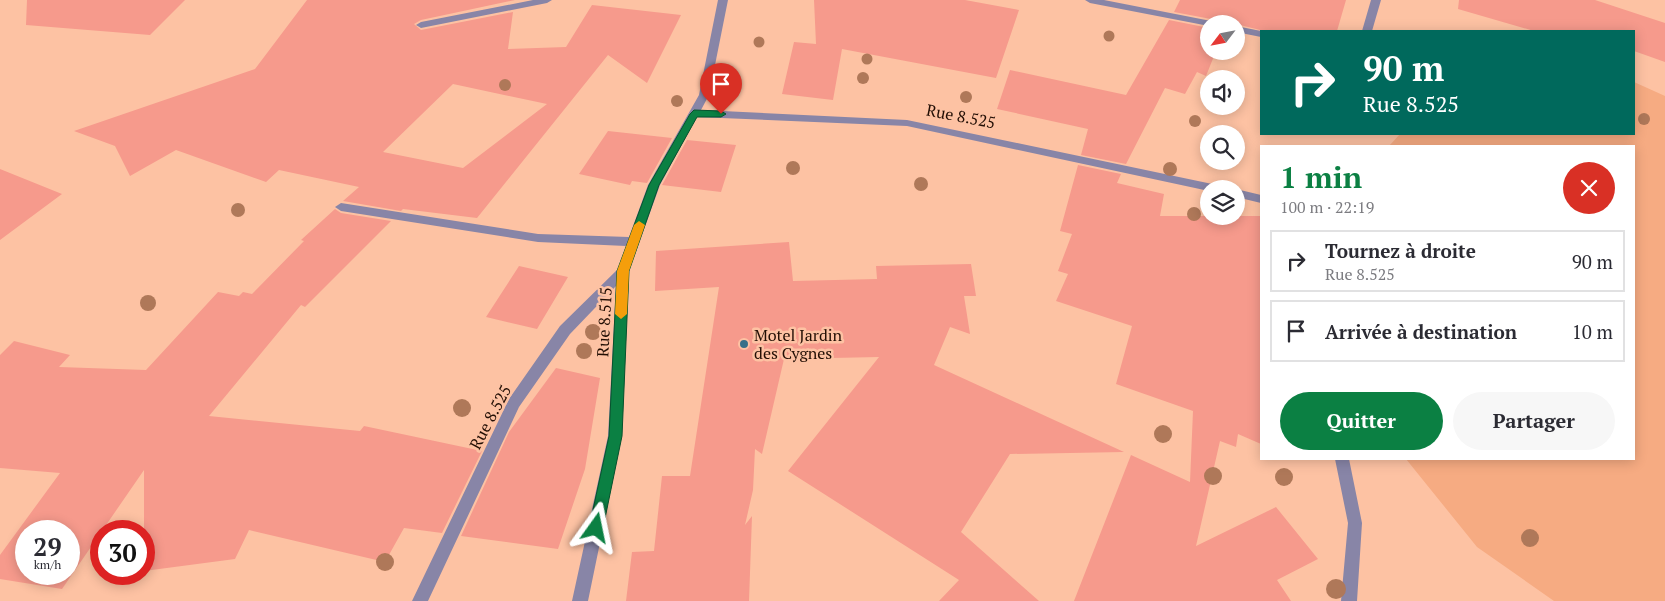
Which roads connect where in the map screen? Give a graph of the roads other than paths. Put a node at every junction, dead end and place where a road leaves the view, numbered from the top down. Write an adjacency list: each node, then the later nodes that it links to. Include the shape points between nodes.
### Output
1 (547, 0): 6 (street)
2 (723, 0): 10 (street, Rue 8.515, via 704,95)
3 (1090, 0): 5 (street)
4 (1376, 0): 7 (street)
5 (1200, 22)
6 (422, 25)
7 (1367, 30)
8 (1245, 31): 9 (street)
9 (1260, 34)
10 (694, 114): 11 (street, Rue 8.525, via 907,123); 15 (street, Rue 8.515, via 654,185)
11 (1200, 186)
12 (1245, 195): 13 (street)
13 (1260, 199)
14 (342, 206): 15 (street, via 538,238)
15 (633, 242): 16 (street, Rue 8.515)
16 (623, 271): 18 (street, Rue 8.525, via 565,330 514,403); 19 (street, Rue 8.515, via 615,436)
17 (1342, 460): 20 (street, via 1355,523)
18 (420, 601)
19 (580, 601)
20 (1349, 601)

